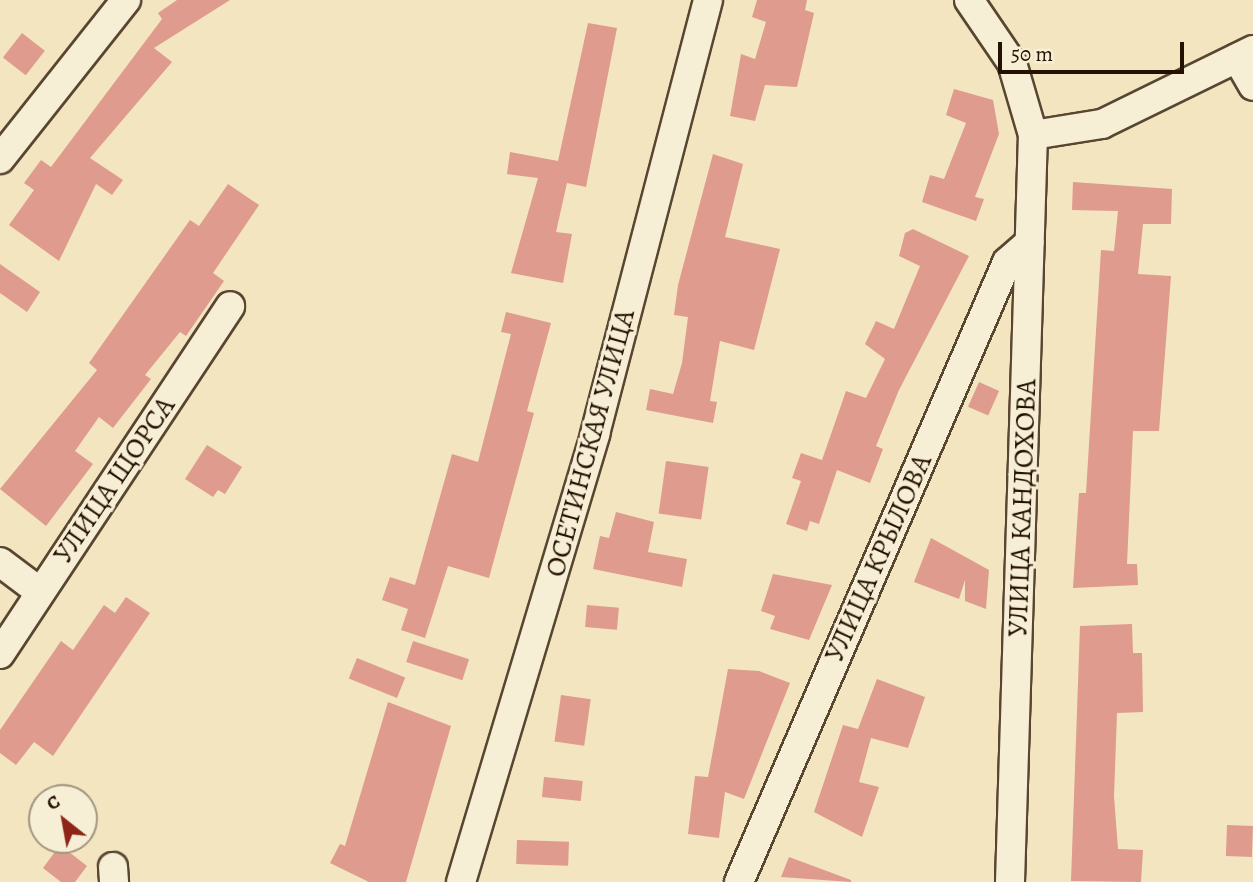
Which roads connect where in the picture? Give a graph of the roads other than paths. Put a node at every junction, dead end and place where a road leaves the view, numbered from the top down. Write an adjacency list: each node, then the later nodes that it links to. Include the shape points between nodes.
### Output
1 (126, 0): 7 (street)
2 (708, 0): 13 (street, ОСЕТИНСКАЯ УЛИЦА, via 595,434)
3 (969, 0): 6 (street, УЛИЦА КАНДОХОВА, via 1012,63)
4 (1245, 54): 5 (street); 6 (street, via 1102,124)
5 (1253, 86)
6 (1033, 135): 8 (street, УЛИЦА КАНДОХОВА)
7 (0, 159)
8 (1030, 242): 14 (street, УЛИЦА КРЫЛОВА, via 1007,262); 15 (street, УЛИЦА КАНДОХОВА)
9 (230, 306): 11 (street, УЛИЦА ЩОРСА)
10 (0, 562): 11 (street)
11 (40, 592): 12 (street, УЛИЦА ЩОРСА)
12 (0, 654)
13 (460, 882)
14 (739, 882)
15 (1010, 882)

